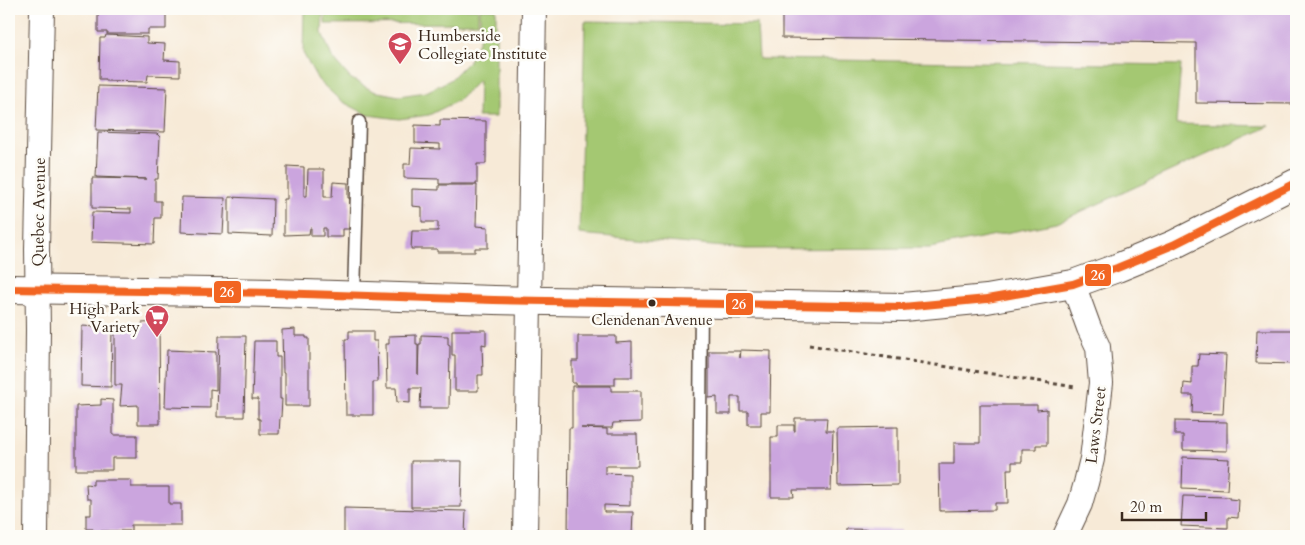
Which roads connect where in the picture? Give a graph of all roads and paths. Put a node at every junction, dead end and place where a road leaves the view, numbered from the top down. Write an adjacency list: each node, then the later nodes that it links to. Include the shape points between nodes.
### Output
1 (42, 9): 7 (street, Quebec Avenue)
2 (534, 9): 9 (street)
3 (359, 122): 8 (lane)
4 (1296, 183): 5 (street, via 1172,244)
5 (1073, 284): 10 (street, via 987,299 903,307); 16 (street, Laws Street, via 1098,347 1101,383 1088,475 1080,504)
6 (9, 289): 7 (street)
7 (38, 289): 8 (street); 13 (street, Quebec Avenue)
8 (354, 295): 9 (street)
9 (530, 300): 10 (street); 14 (street)
10 (701, 304): 15 (lane)
11 (809, 345): 12 (path)
12 (1080, 388)
13 (36, 536)
14 (525, 536)
15 (699, 536)
16 (1065, 536)

